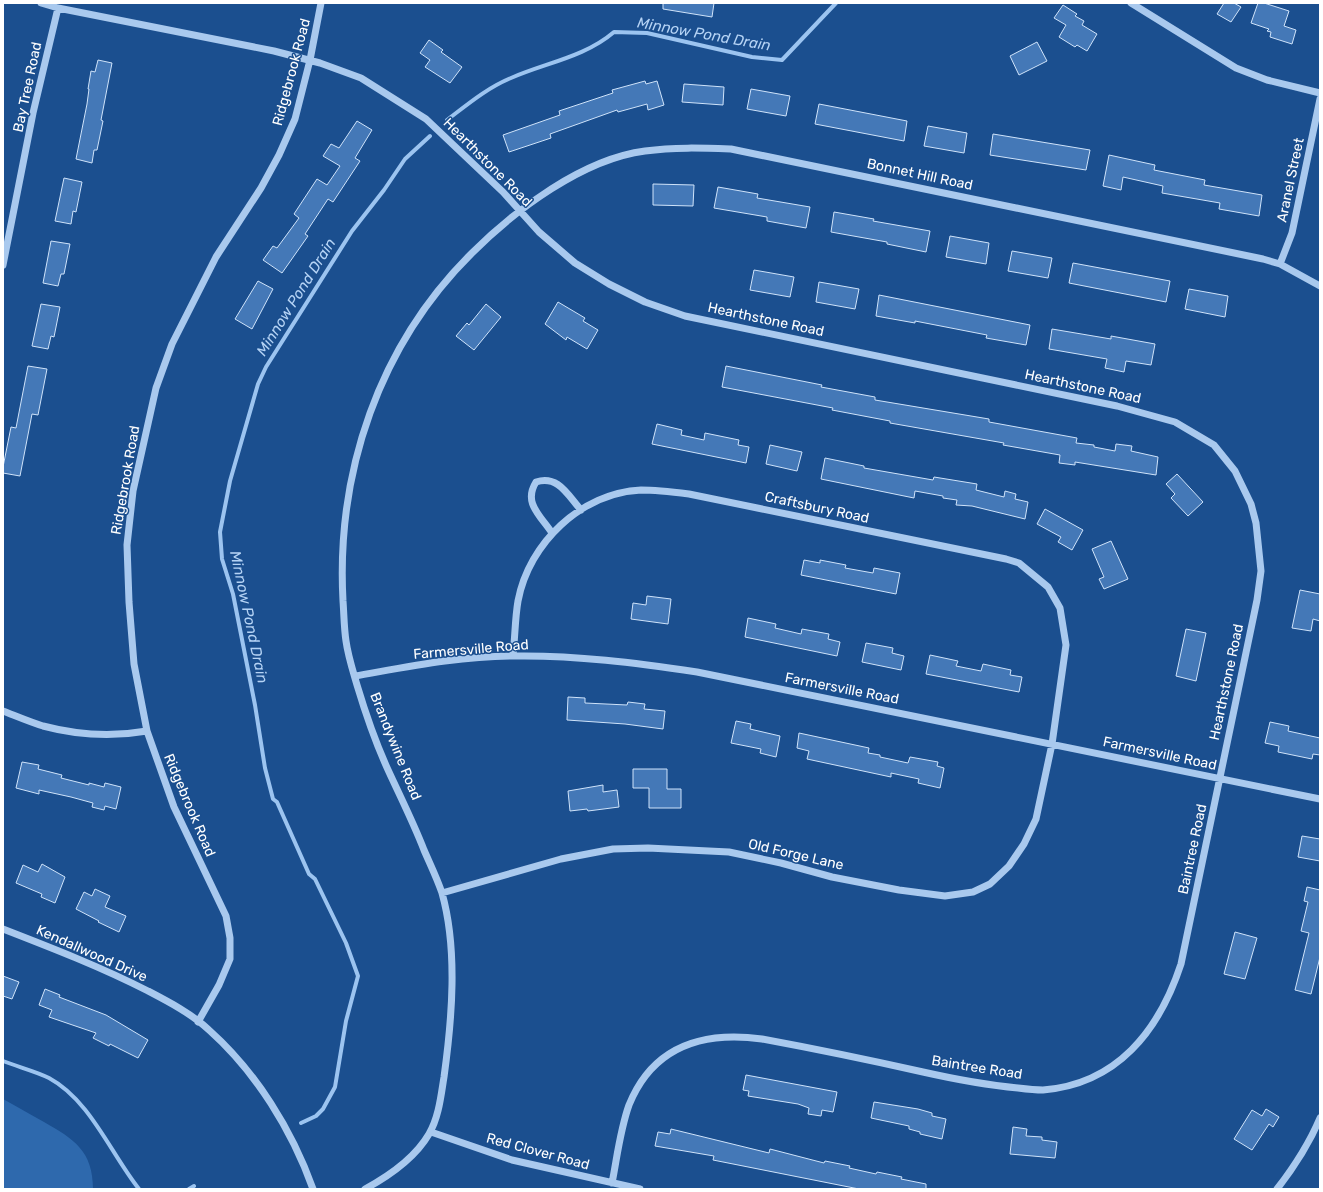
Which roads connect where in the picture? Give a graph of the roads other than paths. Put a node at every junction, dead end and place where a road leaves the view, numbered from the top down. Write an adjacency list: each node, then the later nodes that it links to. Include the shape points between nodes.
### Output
1 (41, 3): 4 (street, Hearthstone Road)
2 (322, 3): 5 (street, Ridgebrook Road)
3 (1131, 3): 6 (street, via 1236,68 1268,80)
4 (58, 8): 5 (street, Hearthstone Road); 10 (street, Bay Tree Road, via 33,113)
5 (310, 60): 8 (street, Hearthstone Road, via 361,78 426,119 462,151); 17 (street, Ridgebrook Road, via 295,119 280,155 216,256 172,344 156,388 145,432 133,491 127,545 134,664)
6 (1320, 93)
7 (1320, 99): 9 (street, Aranel Street, via 1292,233)
8 (520, 211): 9 (street, Bonnet Hill Road, via 564,181 603,162 641,151 685,147 731,149); 15 (street, Brandywine Road, via 455,270 425,307 384,378 367,422 347,502 343,546 346,642); 19 (street, Hearthstone Road, via 538,232 575,263 645,302 685,316 1117,406 1175,422 1214,445 1235,471 1251,504 1256,523 1261,571)
9 (1280, 264): 11 (street, Bonnet Hill Road)
10 (3, 265)
11 (1320, 286)
12 (581, 510): 13 (street, Craftsbury Road); 13 (street, via 556,483 546,479 536,482 530,492 530,502); 18 (street, Craftsbury Road, via 605,497 640,490 690,494 1019,563 1048,587 1060,608 1066,645)
13 (552, 534): 14 (street, Craftsbury Road, via 534,557 526,575 518,601)
14 (512, 656): 15 (street, Farmersville Road, via 419,665); 18 (street, Farmersville Road, via 613,660 697,672)
15 (355, 676): 21 (street, Brandywine Road, via 368,722)
16 (3, 711): 17 (street, via 43,726 82,733 121,735)
17 (146, 731): 23 (street, Ridgebrook Road, via 174,806 226,916 230,938 230,959)
18 (1052, 744): 19 (street, Farmersville Road); 21 (street, Old Forge Lane, via 1036,819 1024,844 1009,866 990,884 973,892 945,896 899,890 729,852 648,848 613,849 561,859)
19 (1220, 778): 20 (street, Farmersville Road); 26 (street, Baintree Road, via 1181,964 1172,990 1157,1020 1137,1045 1114,1065 1093,1078 1063,1087 1041,1090 970,1082 762,1039 738,1036 694,1043 673,1051 653,1067 640,1083 624,1122)
20 (1320, 799)
21 (442, 893): 25 (street, Brandywine Road, via 450,937 451,1013 440,1102)
22 (3, 929): 23 (street, Kendallwood Drive, via 106,970 176,1006)
23 (198, 1022): 27 (street, Kendallwood Drive, via 246,1069 270,1102)
24 (1320, 1118): 30 (street, via 1294,1167)
25 (431, 1132): 26 (street, Red Clover Road, via 512,1160); 28 (street, Brandywine Road, via 403,1164)
26 (612, 1183): 29 (street, Red Clover Road)
27 (313, 1189)
28 (365, 1189)
29 (640, 1189)
30 (1277, 1189)

